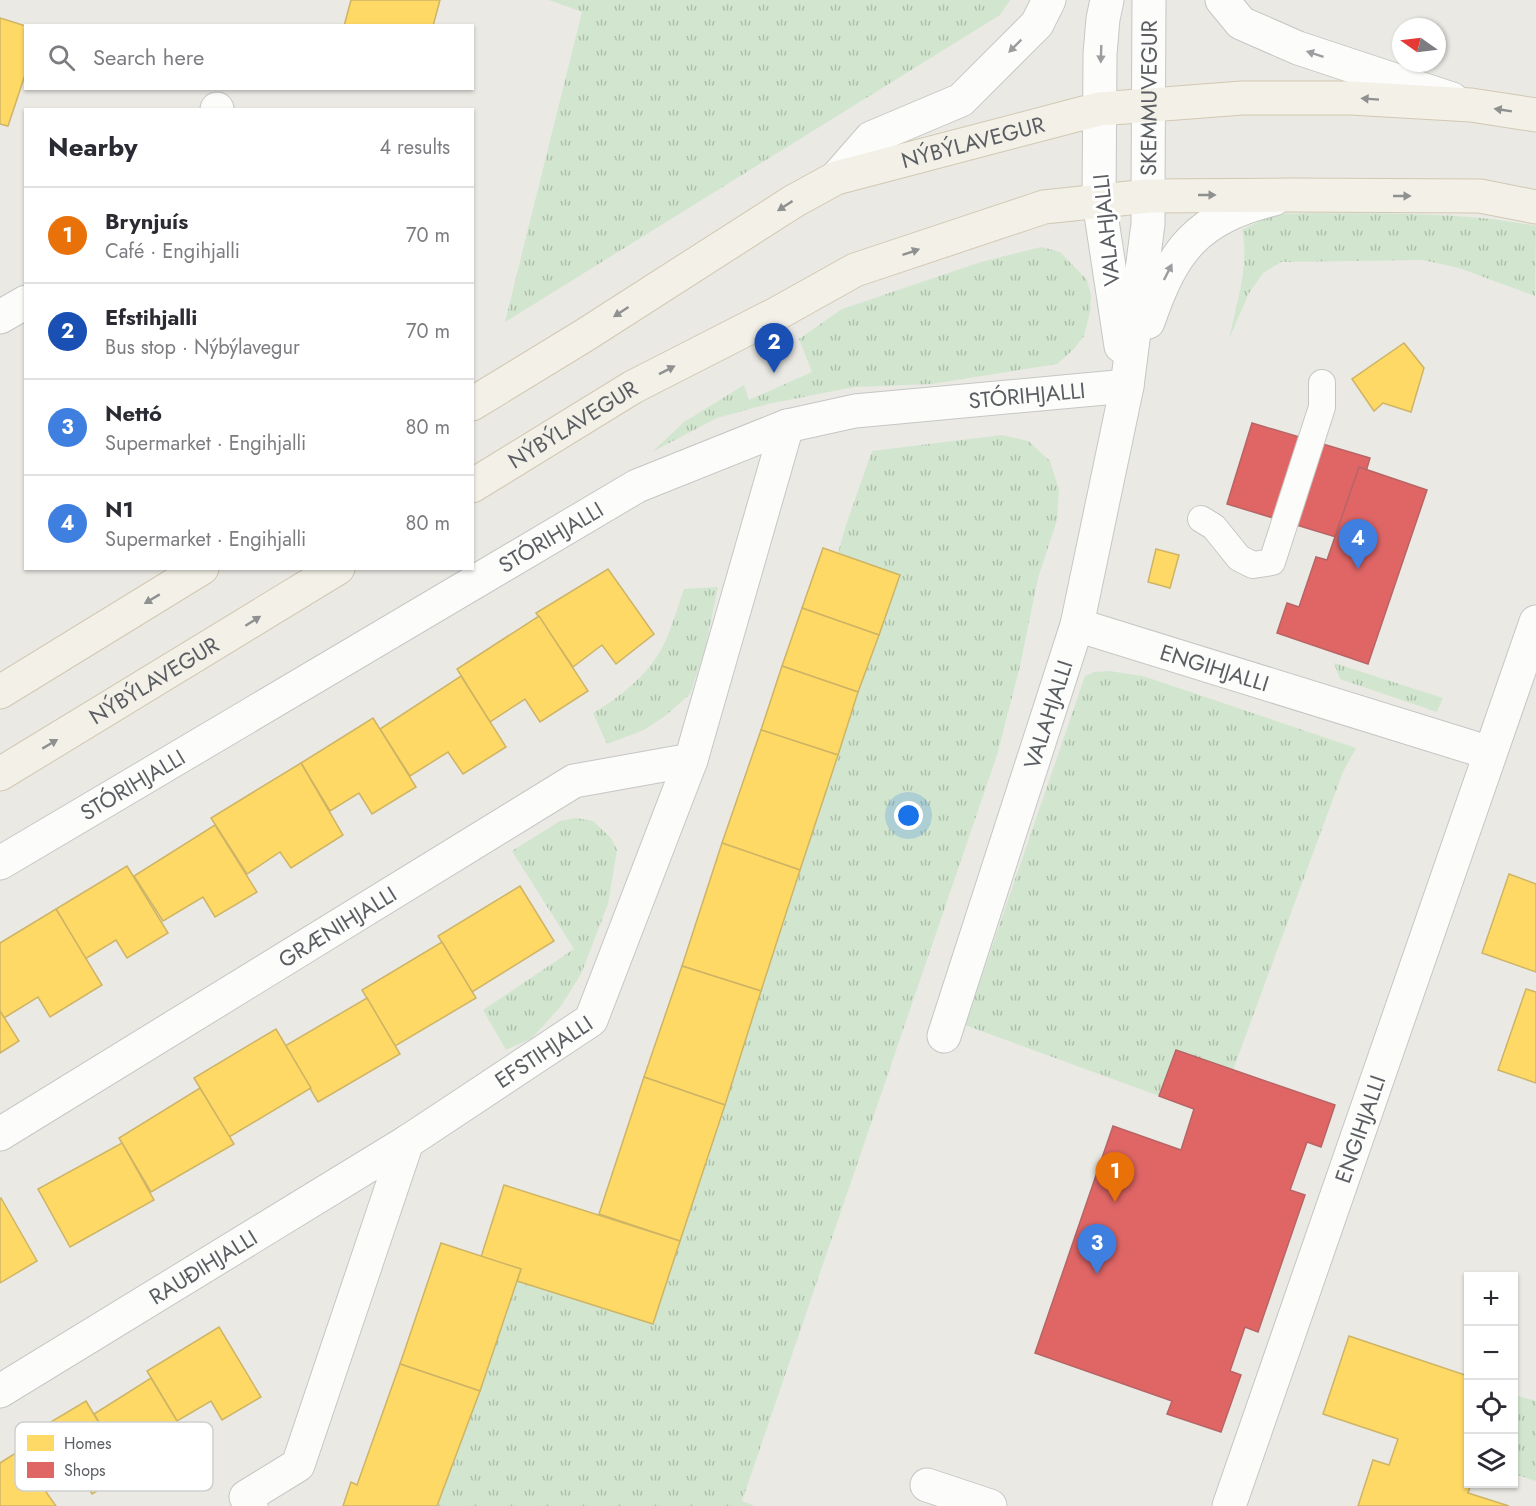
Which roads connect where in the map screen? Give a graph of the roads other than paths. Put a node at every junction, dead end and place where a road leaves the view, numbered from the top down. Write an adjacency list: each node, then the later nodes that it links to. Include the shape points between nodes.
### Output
1 (1049, 0): 9 (street, one-way to 9, via 1037,24 961,100 871,138)
2 (1107, 0): 7 (street, SKEMMUVEGUR, one-way to 7)
3 (1149, 0): 5 (street, SKEMMUVEGUR)
4 (1222, 0): 6 (street, one-way to 4, via 1298,48 1240,23)
5 (1148, 105): 6 (main road, NÝBÝLAVEGUR, one-way to 5, via 1351,98 1242,98); 7 (main road, NÝBÝLAVEGUR); 11 (street, SKEMMUVEGUR)
6 (1471, 105): 8 (main road, NÝBÝLAVEGUR, one-way to 6)
7 (1099, 109): 9 (main road, NÝBÝLAVEGUR); 12 (street, VALAHJALLI)
8 (1536, 115)
9 (836, 178): 18 (main road, NÝBÝLAVEGUR, one-way to 18)
10 (1290, 195): 11 (main road, NÝBÝLAVEGUR, one-way to 10); 13 (main road, NÝBÝLAVEGUR, one-way to 13, via 1480,196); 17 (street, NÝBÝLAVEGUR, one-way to 10, via 1160,288 1193,237 1246,206)
11 (1148, 196): 12 (main road, NÝBÝLAVEGUR); 17 (street, VALAHJALLI, via 1148,224)
12 (1099, 201): 17 (street, VALAHJALLI); 20 (main road, NÝBÝLAVEGUR, one-way to 12, via 633,387 855,270 1044,207)
13 (1536, 207)
14 (24, 303): 15 (street)
15 (0, 317)
16 (1322, 384): 21 (lane, via 1323,406 1272,562 1253,565 1239,558 1214,527)
17 (1127, 386): 19 (street, STÓRIHJALLI, via 855,411); 25 (street, VALAHJALLI)
18 (474, 403)
19 (788, 426): 28 (street, EFSTIHJALLI); 30 (street, STÓRIHJALLI, via 637,486)
20 (474, 485)
21 (1201, 519)
22 (199, 570): 26 (main road, one-way to 26)
23 (335, 570): 29 (main road, NÝBÝLAVEGUR, one-way to 23)
24 (1536, 622): 27 (street, ENGIHJALLI)
25 (1077, 625): 27 (street, ENGIHJALLI); 31 (street, VALAHJALLI)
26 (0, 692)
27 (1490, 753): 38 (street, ENGIHJALLI)
28 (691, 760): 32 (street, GRÆNIHJALLI, via 574,781); 33 (street, EFSTIHJALLI, via 591,1020)
29 (0, 774)
30 (0, 863)
31 (944, 1036)
32 (0, 1134)
33 (407, 1142): 34 (street, RAUÐIHJALLI); 36 (street, via 298,1465)
34 (0, 1391)
35 (927, 1485): 37 (street)
36 (243, 1503)
37 (990, 1506)
38 (1229, 1506)

